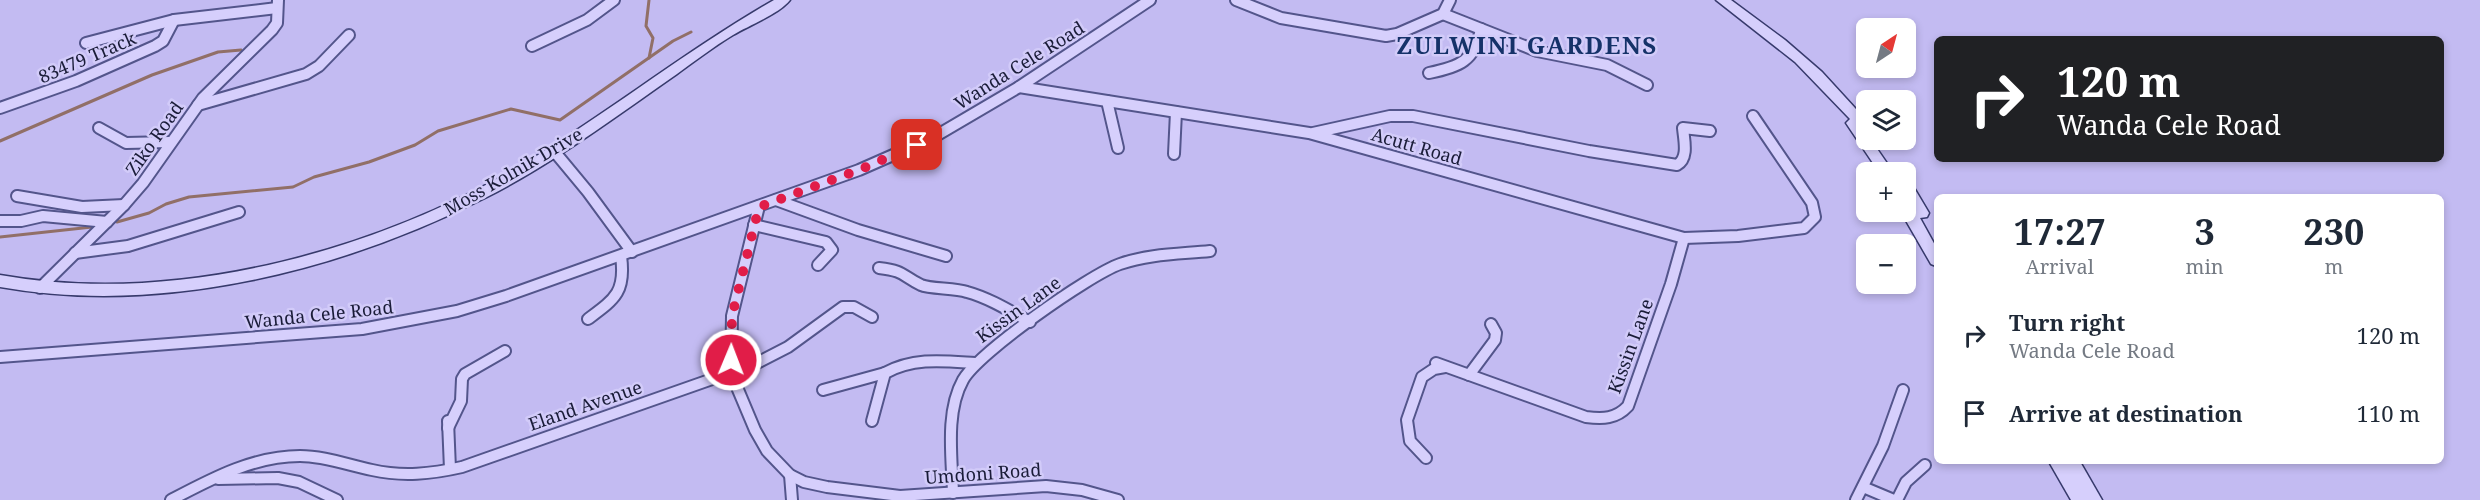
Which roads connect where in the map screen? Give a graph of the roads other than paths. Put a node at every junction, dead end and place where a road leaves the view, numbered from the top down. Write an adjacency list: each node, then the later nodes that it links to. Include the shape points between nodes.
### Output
1 (614, 0): 13 (street, via 587,20)
2 (784, 0): 29 (main road, Moss Kolnik Drive, via 727,33)
3 (1150, 0): 17 (street, Wanda Cele Road)
4 (1236, 0): 8 (street, via 1281,18 1386,36)
5 (1450, 0): 8 (street)
6 (1722, 0): 15 (main road, via 1797,56)
7 (278, 4): 9 (street); 19 (street, Ziko Road, via 277,23 272,30)
8 (1443, 14): 10 (street)
9 (174, 20): 12 (street); 20 (street, 83479 Track, via 163,41 155,46 76,81)
10 (1480, 29): 14 (street, via 1477,46 1466,60); 16 (street, via 1548,54 1607,65)
11 (349, 35): 19 (street, via 306,74)
12 (86, 43)
13 (532, 46)
14 (1429, 73)
15 (1823, 81): 23 (main road); 31 (main road)
16 (1647, 85)
17 (1019, 87): 18 (street, Acutt Road); 33 (street, Wanda Cele Road, via 934,137)
18 (1107, 101): 21 (street, Acutt Road); 28 (street)
19 (198, 105): 27 (street, Ziko Road)
20 (0, 108)
21 (1176, 112): 26 (street, Acutt Road); 30 (street)
22 (1753, 116): 43 (street, Acutt Road, via 1812,203 1815,217 1804,228)
23 (1856, 117)
24 (99, 128): 27 (street, via 126,143)
25 (1710, 131): 26 (street, via 1683,128 1685,155 1677,165 1413,116 1390,116)
26 (1309, 133): 43 (street, Acutt Road)
27 (170, 142): 35 (street, Ziko Road)
28 (1118, 148)
29 (554, 151): 45 (street); 53 (main road, Moss Kolnik Drive, via 450,209 337,253 231,279 178,287)
30 (1174, 154)
31 (1880, 162)
32 (16, 196): 35 (street, via 82,207)
33 (776, 200): 36 (street, Wanda Cele Road); 48 (street)
34 (1916, 204): 42 (main road)
35 (124, 205): 39 (street, Ziko Road)
36 (759, 207): 41 (street); 45 (street, Wanda Cele Road)
37 (239, 212): 46 (street, via 128,246)
38 (0, 221): 39 (street, via 44,216)
39 (107, 222): 46 (street, Ziko Road)
40 (1915, 222): 49 (main road)
41 (754, 225): 50 (street, via 826,242 832,250); 61 (street, via 732,316)
42 (1934, 235)
43 (1684, 238): 63 (street, Kissin Lane, via 1652,339 1622,414 1611,418 1586,417)
44 (1210, 251): 56 (street, Kissin Lane, via 1120,264 1095,276)
45 (632, 252): 47 (street, Wanda Cele Road)
46 (75, 253): 53 (street, Ziko Road)
47 (621, 256): 55 (street, via 623,286); 59 (street, Wanda Cele Road, via 457,311 370,328)
48 (945, 256)
49 (1934, 256)
50 (818, 265)
51 (879, 268): 56 (street, via 899,270 923,286 968,292)
52 (0, 281): 53 (main road, Moss Kolnik Drive)
53 (40, 288)
54 (872, 317): 61 (street, Eland Avenue, via 854,307 837,310 788,347)
55 (588, 319)
56 (1030, 322): 60 (street, Kissin Lane)
57 (1491, 324): 63 (street, via 1495,340)
58 (505, 351): 68 (street, via 465,374 461,401)
59 (0, 357)
60 (975, 363): 62 (street, via 914,362 900,364); 77 (street, Kissin Lane, via 964,377 953,412)
61 (731, 373): 73 (street, Eland Avenue); 74 (street, via 767,451)
62 (885, 373): 64 (street); 67 (street)
63 (1469, 375): 69 (street, Kissin Lane, via 1441,365 1422,376 1407,420 1407,436)
64 (823, 390)
65 (1903, 390): 76 (street, via 1892,430)
66 (448, 413): 68 (street)
67 (872, 421)
68 (448, 428): 73 (street)
69 (1426, 458)
70 (2058, 464): 85 (main road)
71 (2072, 464): 86 (main road)
72 (1925, 465): 84 (street, via 1906,482)
73 (450, 469): 75 (street, Eland Avenue, via 404,475 292,456)
74 (790, 475): 78 (street, Umdoni Road); 81 (street)
75 (212, 478): 79 (street, Eland Avenue); 80 (street, via 278,478 299,482)
76 (1863, 487): 83 (street); 84 (street)
77 (953, 492): 78 (street, Umdoni Road); 82 (street, Umdoni Road, via 1046,486)
78 (846, 495)
79 (179, 498)
80 (337, 500)
81 (792, 500)
82 (1118, 500)
83 (1856, 500)
84 (1896, 500)
85 (2080, 500)
86 (2093, 500)

